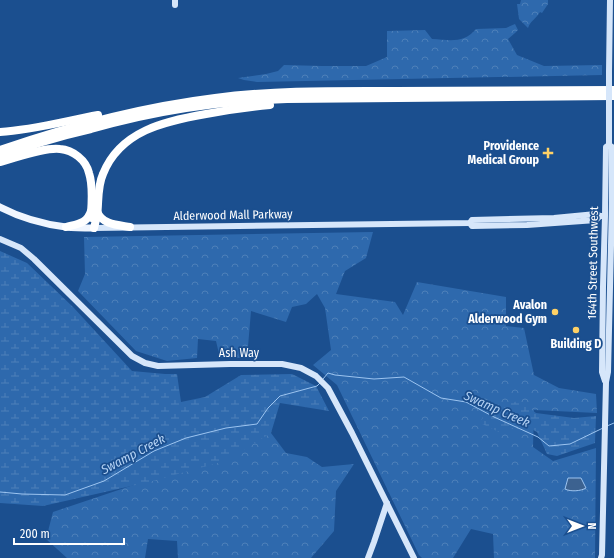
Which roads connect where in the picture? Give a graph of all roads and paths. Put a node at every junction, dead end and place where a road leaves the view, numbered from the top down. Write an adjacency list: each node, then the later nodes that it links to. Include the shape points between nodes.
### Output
1 (610, 0): 12 (main road, 164th Street Southwest, bridge, via 609,145 612,147)
2 (614, 90): 5 (highway, via 312,91 256,94)
3 (614, 96): 4 (highway)
4 (340, 99): 8 (highway, via 256,100 188,108 75,132); 11 (highway, via 230,109 190,116 146,129 124,144 109,162 103,174)
5 (177, 104): 6 (highway, via 171,102 27,130); 7 (highway, via 101,119)
6 (0, 132)
7 (0, 150)
8 (0, 157)
9 (0, 162): 11 (highway, via 45,150 68,150 86,165)
10 (0, 207): 13 (main road, Alderwood Mall Parkway, via 42,223)
11 (94, 209): 13 (highway, via 84,221); 14 (highway, via 104,221); 15 (highway)
12 (608, 216): 14 (main road, Alderwood Mall Parkway, via 596,220 527,225 472,226 470,223); 18 (main road, 164th Street Southwest, via 608,372)
13 (66, 227): 15 (main road, Alderwood Mall Parkway)
14 (130, 227): 15 (main road, Alderwood Mall Parkway)
15 (94, 228)
16 (0, 239): 17 (main road, Ash Way, via 21,248 34,259 132,356 145,363 158,366 282,364 301,368 321,381 332,395)
17 (387, 503): 19 (main road); 20 (main road, Ash Way)
18 (602, 557)
19 (368, 558)
20 (414, 558)

